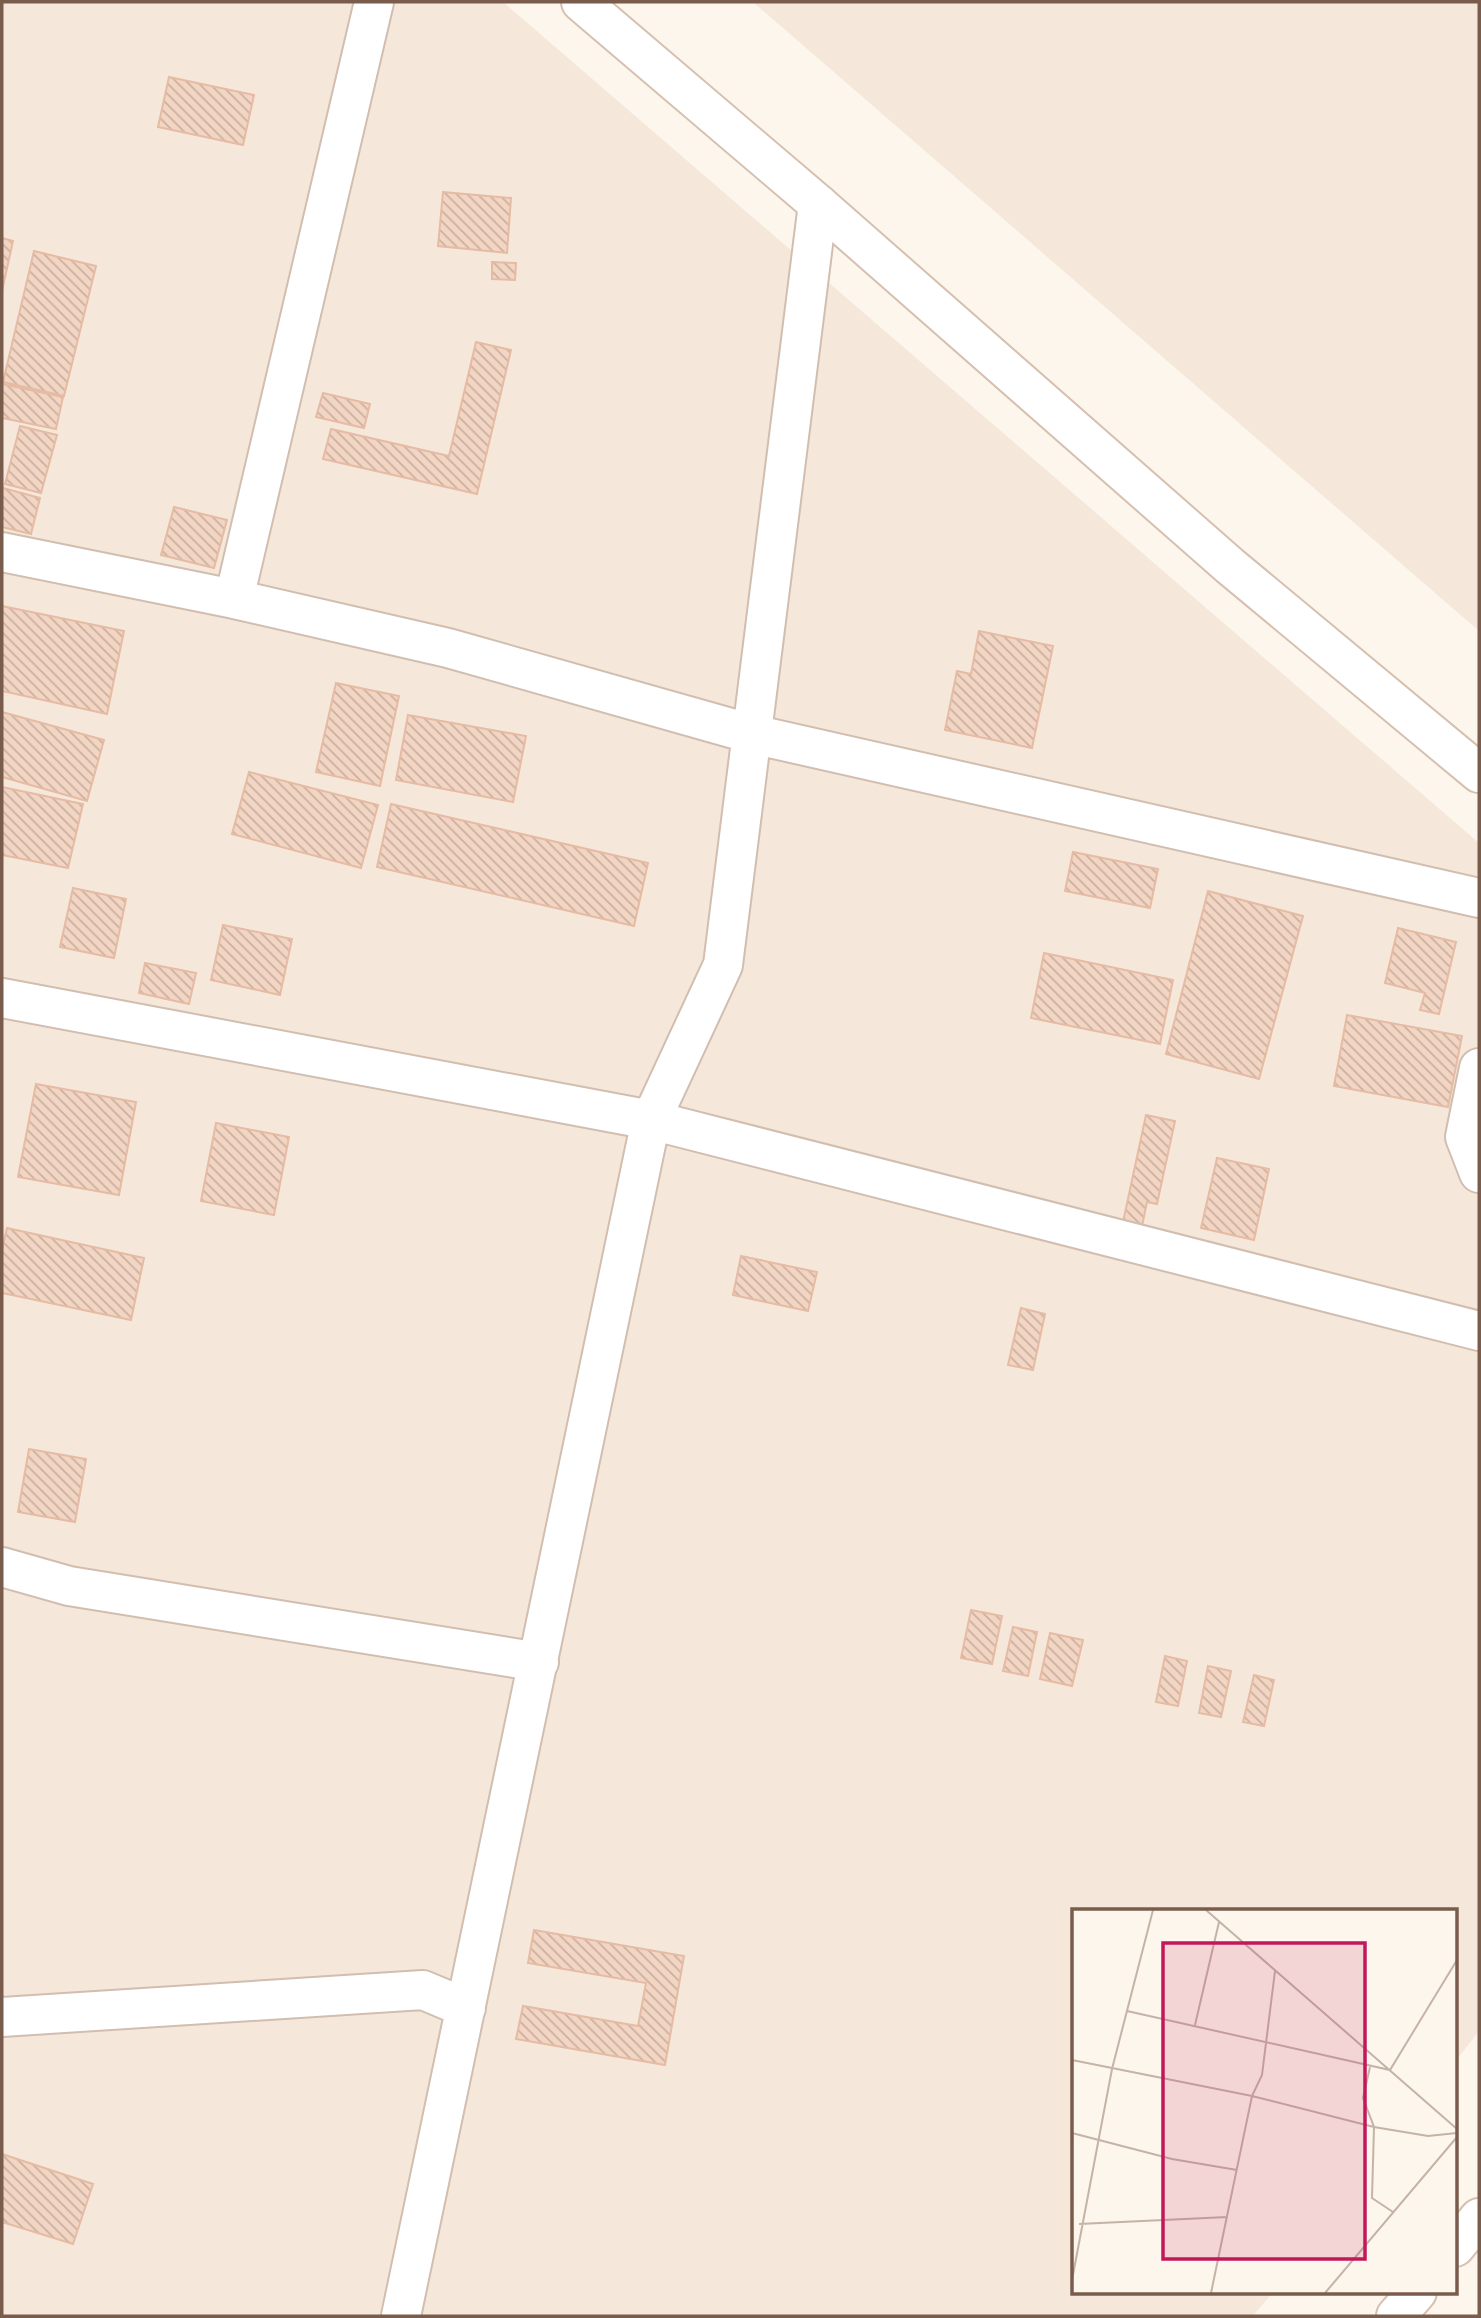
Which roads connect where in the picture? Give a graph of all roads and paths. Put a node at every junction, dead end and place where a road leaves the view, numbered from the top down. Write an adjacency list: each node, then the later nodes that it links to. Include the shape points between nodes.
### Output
1 (374, 2): 5 (street)
2 (581, 2): 3 (street)
3 (818, 204): 6 (street); 7 (street, via 1230,566)
4 (2, 552): 5 (street)
5 (234, 599): 6 (street, via 448,648)
6 (752, 734): 8 (street); 11 (street, via 723,965)
7 (1479, 773)
8 (1479, 898)
9 (2, 998): 11 (street)
10 (1479, 1068): 12 (street, via 1465,1137)
11 (652, 1120): 13 (street); 15 (street)
12 (1479, 1173)
13 (1479, 1331)
14 (2, 1567): 15 (street, via 69,1586)
15 (539, 1662): 16 (street)
16 (466, 2008): 17 (street, via 423,1990); 21 (street)
17 (2, 2017)
18 (1479, 2218): 19 (street)
19 (1456, 2246)
20 (1415, 2294): 22 (street)
21 (401, 2316)
22 (1396, 2316)

